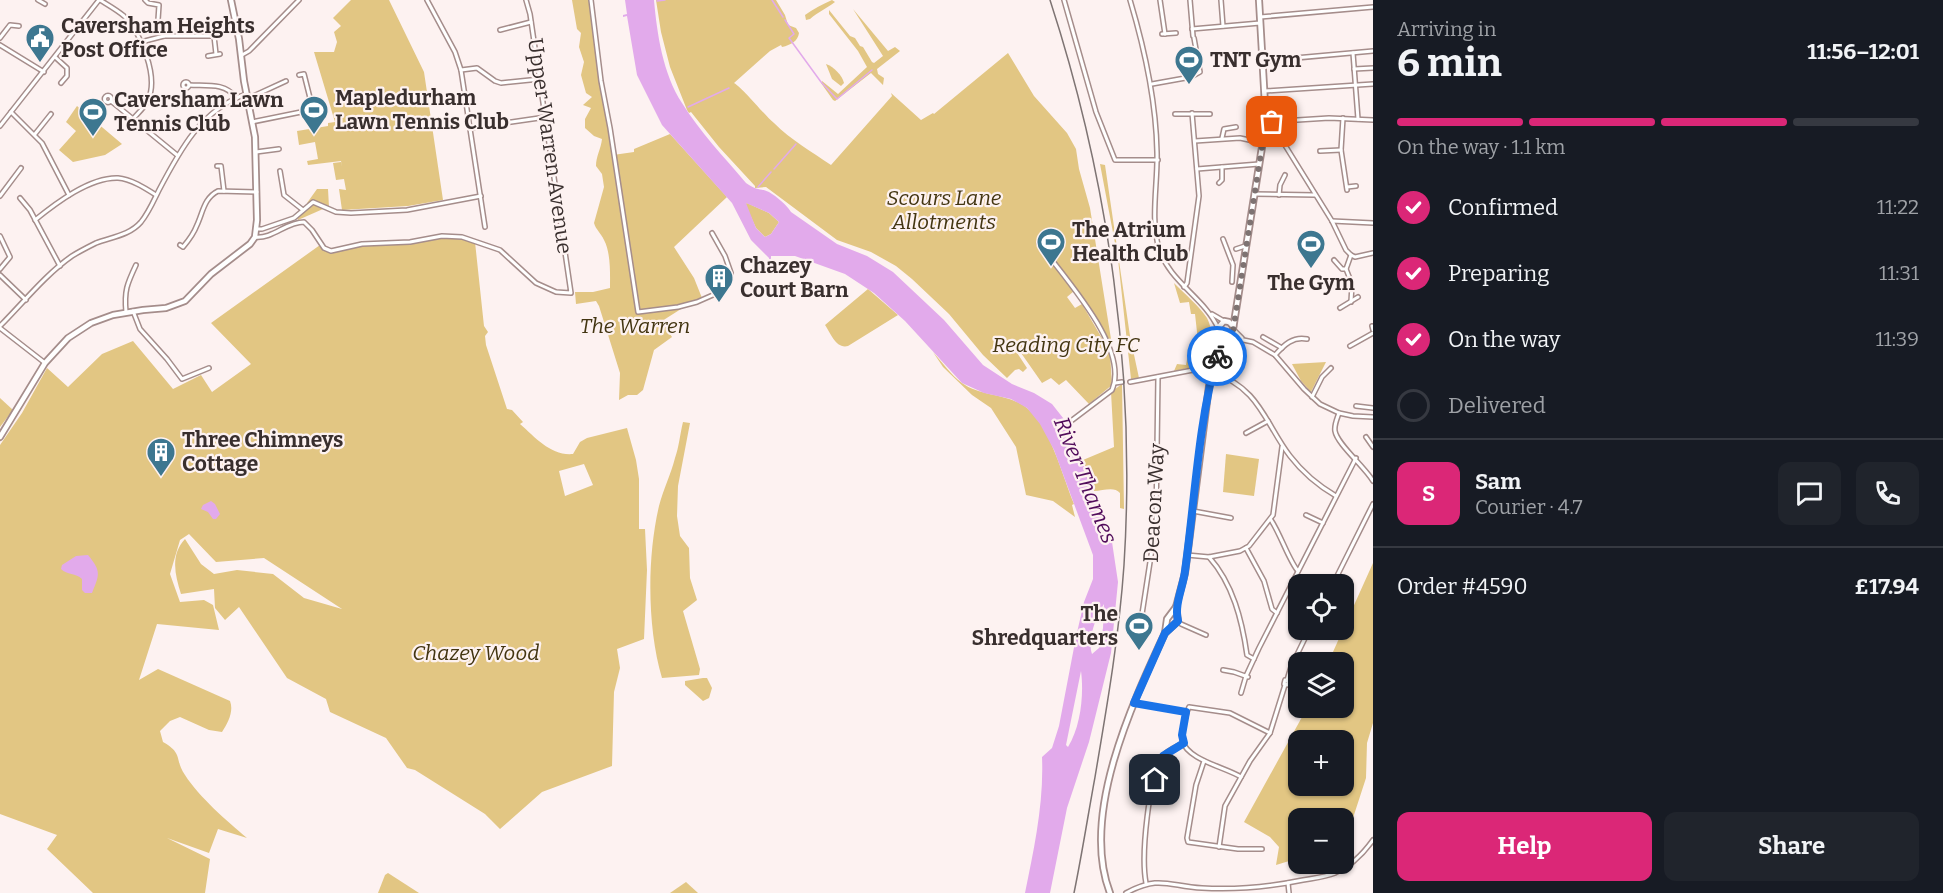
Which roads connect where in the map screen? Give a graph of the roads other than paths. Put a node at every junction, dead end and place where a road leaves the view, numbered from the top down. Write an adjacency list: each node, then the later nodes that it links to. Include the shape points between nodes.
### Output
1 (38, 0): 15 (street)
2 (100, 0): 28 (street, via 122,14); 34 (street)
3 (145, 0): 25 (street, via 159,5 158,20)
4 (231, 0): 32 (main road)
5 (300, 0): 32 (street)
6 (427, 0): 38 (street)
7 (526, 0): 18 (street, Upper Warren Avenue)
8 (591, 0): 106 (street, via 638,312 678,307 722,291 731,273)
9 (1064, 0): 77 (street, via 1094,107 1115,160)
10 (1130, 0): 44 (street)
11 (1160, 0): 24 (street, via 1164,34)
12 (1190, 0): 22 (street)
13 (1221, 0): 20 (street)
14 (1259, 0): 17 (main road)
15 (45, 4)
16 (1373, 7): 17 (street)
17 (1260, 20): 20 (street); 35 (main road)
18 (531, 22): 23 (street); 41 (street, Upper Warren Avenue)
19 (19, 26): 27 (street, via 10,25)
20 (1223, 26): 22 (street)
21 (215, 28): 26 (street)
22 (1192, 29): 44 (street, via 1200,72)
23 (500, 30)
24 (1176, 33)
25 (164, 36): 26 (street); 28 (street)
26 (214, 36): 33 (street, via 218,54)
27 (0, 38)
28 (141, 42): 59 (street, via 151,84 148,100)
29 (0, 45): 39 (street)
30 (1373, 51): 31 (street)
31 (1353, 53): 35 (street); 37 (street)
32 (242, 55): 49 (main road)
33 (208, 56)
34 (56, 57): 39 (street); 43 (street, via 68,68)
35 (1263, 61): 48 (main road)
36 (1373, 68): 37 (street)
37 (1354, 69): 47 (street)
38 (461, 70): 41 (street, via 477,68 501,83); 67 (street)
39 (44, 72): 52 (street)
40 (303, 74): 63 (street, via 311,110)
41 (540, 79): 57 (street, Upper Warren Avenue)
42 (285, 81): 49 (street)
43 (61, 83)
44 (1151, 84): 77 (street)
45 (1373, 84): 47 (street)
46 (189, 85): 50 (street, via 220,86)
47 (1356, 86): 48 (street); 60 (street)
48 (1265, 92): 64 (main road)
49 (247, 97): 50 (street); 63 (main road)
50 (237, 98): 76 (street, via 204,120)
51 (111, 101): 59 (street)
52 (11, 112): 65 (street); 68 (street)
53 (1192, 113): 55 (street); 56 (street); 70 (street)
54 (51, 114): 68 (street)
55 (1175, 114)
56 (1210, 114)
57 (546, 117): 67 (street); 99 (street, Upper Warren Avenue, via 571,293 556,292 537,283 500,250 462,237 447,235 410,242 362,244 331,251 324,248 305,223)
58 (1343, 118): 60 (street); 62 (street); 73 (street)
59 (133, 119): 76 (street)
60 (1358, 120): 61 (street)
61 (1373, 120)
62 (1275, 121): 64 (street); 93 (street, via 1278,134)
63 (252, 122): 75 (main road)
64 (1266, 122): 71 (main road)
65 (0, 126)
66 (1236, 127): 69 (street, via 1224,129)
67 (471, 128): 95 (street)
68 (35, 134): 90 (street)
69 (1222, 139): 70 (street); 71 (street)
70 (1195, 141): 82 (street)
71 (1263, 143): 78 (main road)
72 (279, 149): 75 (street)
73 (1341, 150): 74 (street); 86 (street, via 1347,188)
74 (1320, 151)
75 (256, 152): 88 (main road)
76 (177, 155): 91 (street)
77 (1158, 160): 125 (street, via 1157,242 1168,268)
78 (1259, 164): 80 (street); 89 (main road)
79 (221, 166): 87 (street)
80 (1222, 167): 82 (street); 85 (street)
81 (21, 168): 94 (street)
82 (1197, 169): 125 (street, via 1199,196)
83 (280, 171): 97 (street, via 284,195)
84 (1285, 178): 92 (street)
85 (1219, 183)
86 (1356, 186)
87 (224, 191): 88 (street); 112 (street, via 208,198)
88 (257, 192): 105 (main road)
89 (1254, 194): 92 (street); 111 (main road)
90 (69, 195): 91 (street, via 106,179 119,178); 98 (street)
91 (156, 195): 119 (street, via 134,229 86,248)
92 (1279, 195): 93 (street)
93 (1316, 195): 100 (street)
94 (0, 196)
95 (481, 196): 97 (street, via 407,210 340,213 313,202); 104 (street)
96 (20, 198): 98 (street)
97 (303, 210): 99 (street)
98 (35, 220): 119 (street)
99 (295, 221): 105 (street); 108 (street, via 275,233)
100 (1332, 221): 101 (street); 103 (street)
101 (1340, 222): 102 (street); 103 (street)
102 (1373, 223)
103 (1335, 226): 115 (street)
104 (485, 227)
105 (257, 229): 108 (main road)
106 (712, 233)
107 (0, 236): 121 (street, via 10,257)
108 (255, 237): 131 (main road, via 185,301 166,308)
109 (1222, 239): 118 (street)
110 (1039, 243): 156 (street, via 1111,346)
111 (1245, 246): 113 (street); 120 (main road)
112 (183, 247)
113 (1236, 249)
114 (1373, 253): 115 (street)
115 (1351, 255): 122 (street)
116 (1334, 260): 122 (street)
117 (136, 265): 132 (street, via 126,284)
118 (1233, 265): 120 (street); 124 (street)
119 (60, 266): 127 (street)
120 (1243, 266): 130 (main road)
121 (0, 269)
122 (1346, 269): 128 (street, via 1352,284)
123 (0, 275): 127 (street)
124 (1232, 282)
125 (1184, 287): 133 (street)
126 (1358, 297): 128 (street)
127 (26, 300): 135 (street)
128 (1351, 302): 129 (street)
129 (1340, 308)
130 (1237, 310): 134 (main road); 136 (main road)
131 (133, 311): 132 (main road); 149 (street, via 140,329 182,380)
132 (126, 312): 148 (main road, via 83,328)
133 (1210, 313): 134 (street); 137 (street)
134 (1225, 321): 136 (main road); 137 (main road)
135 (0, 327): 148 (street)
136 (1233, 328): 139 (main road); 141 (street)
137 (1218, 330): 139 (main road); 144 (main road)
138 (1373, 330): 145 (street)
139 (1228, 337): 141 (street); 144 (main road)
140 (1263, 337): 146 (street)
141 (1242, 339): 147 (street)
142 (1307, 339): 146 (street, via 1297,338)
143 (1232, 344): 152 (street, via 1220,367)
144 (1220, 345): 151 (main road)
145 (1350, 346)
146 (1282, 348): 147 (street)
147 (1275, 355): 157 (street)
148 (45, 363): 165 (main road)
149 (209, 368)
150 (1328, 369): 157 (street)
151 (1212, 372): 152 (street); 153 (street, via 1193,370); 175 (main road)
152 (1220, 376): 163 (street, via 1252,398)
153 (1158, 377): 155 (street); 190 (street, Deacon Way, via 1156,523)
154 (1122, 382): 156 (street)
155 (1130, 382)
156 (1115, 383): 162 (street, via 1112,390)
157 (1312, 397): 160 (street)
158 (1356, 406): 159 (street)
159 (1373, 408)
160 (1339, 413): 161 (street); 169 (street, via 1336,433)
161 (1373, 417)
162 (1071, 421)
163 (1269, 421): 164 (street); 167 (street)
164 (1246, 433)
165 (0, 437)
166 (1365, 437): 168 (street)
167 (1282, 445): 173 (street, via 1302,470); 178 (street)
168 (1373, 447)
169 (1356, 458): 171 (street); 173 (street)
170 (1373, 465): 171 (street)
171 (1367, 470): 172 (street)
172 (1373, 481)
173 (1336, 495): 179 (street)
174 (1373, 504): 184 (street)
175 (1193, 511): 177 (street); 181 (main road)
176 (1306, 514): 179 (street)
177 (1231, 518)
178 (1270, 520): 180 (street); 183 (street)
179 (1323, 523): 183 (street)
180 (1246, 548): 182 (street); 186 (street)
181 (1187, 555): 182 (street); 185 (main road)
182 (1209, 557): 194 (street, via 1233,596 1248,655)
183 (1299, 571): 186 (street)
184 (1338, 574)
185 (1176, 608): 187 (main road); 189 (main road)
186 (1277, 613): 194 (street)
187 (1170, 615): 188 (main road); 189 (main road)
188 (1167, 622): 189 (main road); 191 (main road)
189 (1177, 622): 191 (main road); 192 (street)
190 (1140, 627)
191 (1165, 633): 198 (main road)
192 (1206, 635)
193 (1304, 640): 200 (street, via 1283,682)
194 (1254, 659): 196 (street)
195 (1222, 670): 196 (street)
196 (1247, 677): 197 (street)
197 (1242, 693)
198 (1134, 703): 199 (street); 210 (main road, via 1116,748 1103,818 1101,844)
199 (1186, 712): 200 (street, via 1190,706 1230,713); 201 (street)
200 (1270, 733): 203 (street)
201 (1184, 743): 202 (street); 208 (street, via 1167,752 1158,766 1147,817)
202 (1204, 761): 203 (street); 205 (street, via 1187,838 1188,842)
203 (1241, 777): 205 (street, via 1225,806)
204 (1373, 840): 207 (street, via 1355,860 1336,872)
205 (1219, 847): 206 (street)
206 (1262, 849)
207 (1288, 883): 208 (street, via 1245,889); 211 (street)
208 (1146, 884): 209 (street)
209 (1127, 892)
210 (1108, 893)
211 (1289, 893)

